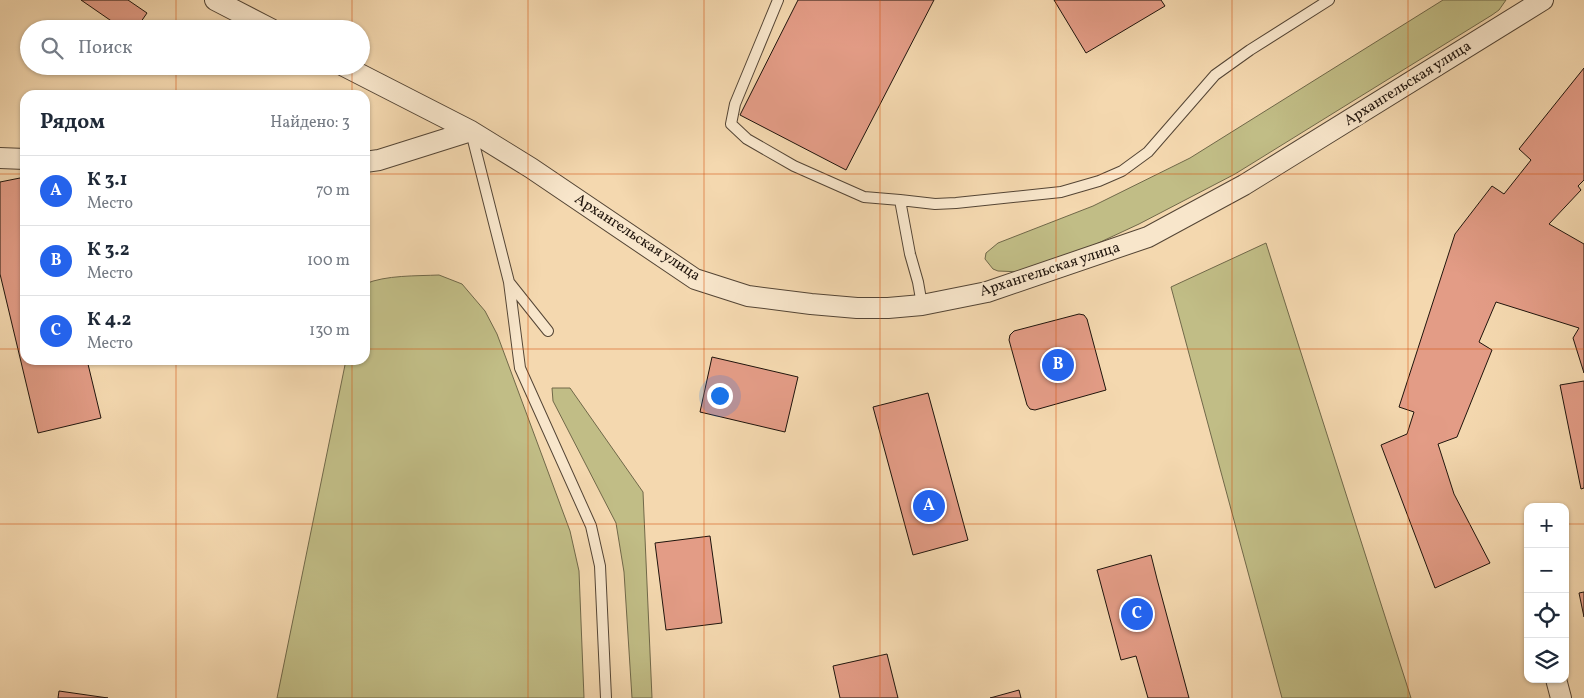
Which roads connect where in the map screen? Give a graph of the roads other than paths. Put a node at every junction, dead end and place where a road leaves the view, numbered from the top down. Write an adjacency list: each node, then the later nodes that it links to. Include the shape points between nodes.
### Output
1 (215, 0): 5 (street)
2 (778, 0): 11 (lane, via 735,104 731,124 747,139 794,166 864,197)
3 (1330, 0): 11 (lane, via 1215,75 1148,152 1122,171 1061,192 956,203)
4 (1543, 0): 13 (street, Архангельская улица, via 1244,186 1148,237 987,292)
5 (254, 20)
6 (362, 75): 7 (street, Архангельская улица)
7 (471, 131): 10 (street); 12 (lane); 13 (street, Архангельская улица, via 695,279 748,296 811,304 888,308)
8 (0, 158): 9 (street)
9 (20, 158)
10 (370, 161)
11 (900, 200): 13 (lane)
12 (509, 282): 14 (lane); 16 (lane, via 520,368 591,526 600,566)
13 (922, 304)
14 (548, 331)
15 (1557, 683): 17 (street)
16 (606, 698)
17 (1561, 698)

